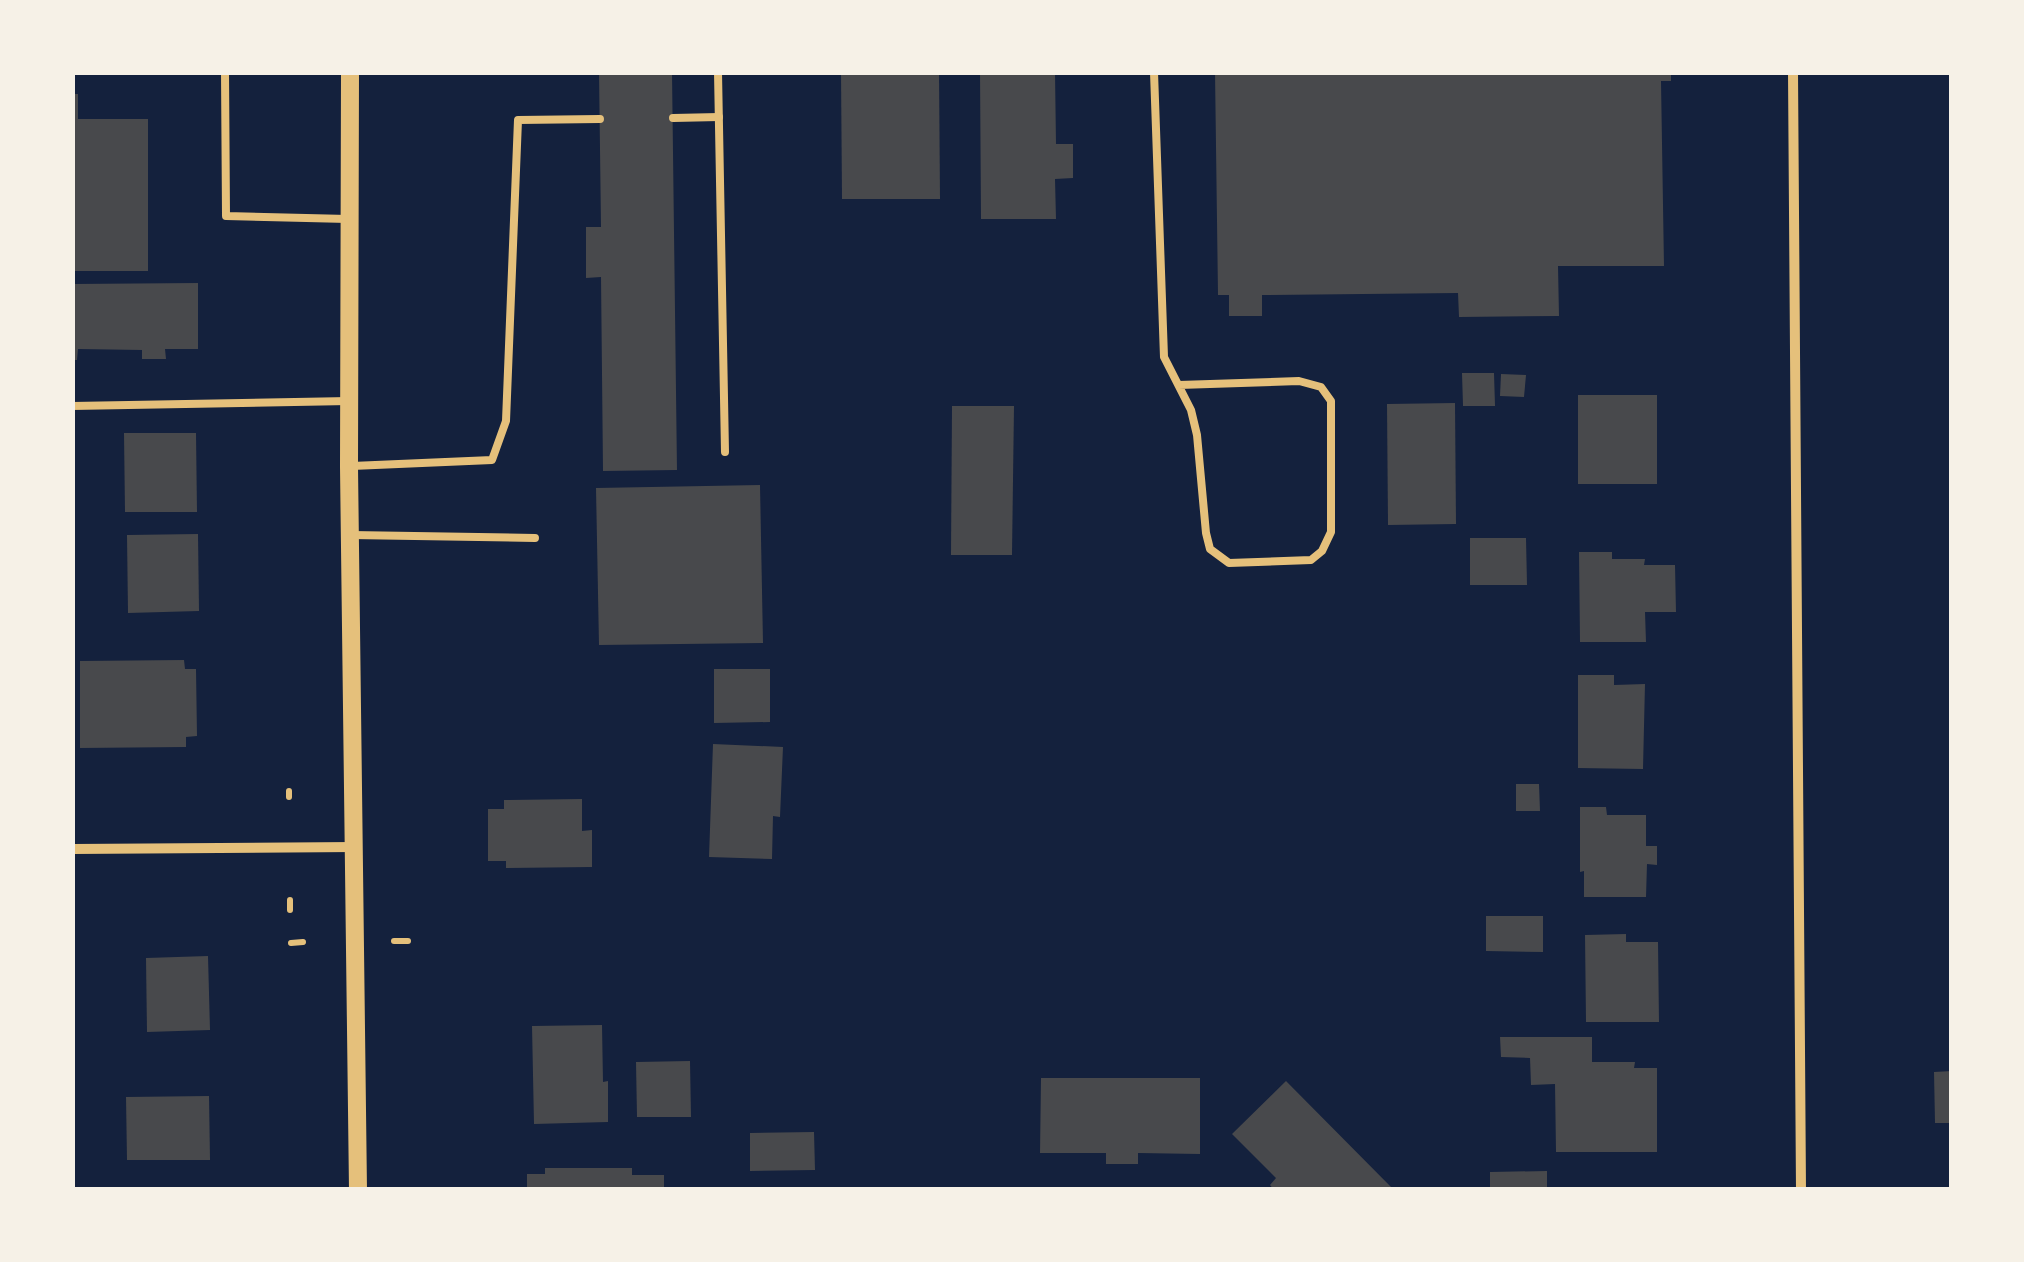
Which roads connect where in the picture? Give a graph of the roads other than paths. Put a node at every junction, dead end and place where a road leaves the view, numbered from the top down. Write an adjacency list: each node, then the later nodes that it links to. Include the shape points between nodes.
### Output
1 (225, 72): 9 (lane, via 226,216)
2 (350, 72): 9 (street)
3 (718, 72): 6 (lane)
4 (1154, 72): 10 (lane, via 1164,358)
5 (1793, 72): 20 (street)
6 (719, 117): 7 (lane); 13 (lane)
7 (673, 118)
8 (600, 119): 14 (lane, via 518,120 506,421 492,460)
9 (350, 218): 11 (street)
10 (1179, 385): 10 (lane, via 1198,435 1210,549 1229,562 1311,560 1322,552 1331,532 1331,401 1321,388 1299,380)
11 (350, 401): 12 (lane); 14 (street)
12 (72, 406)
13 (725, 452)
14 (349, 466): 15 (street)
15 (351, 536): 16 (lane); 17 (street)
16 (535, 538)
17 (355, 848): 18 (street); 19 (street)
18 (72, 849)
19 (358, 1190)
20 (1801, 1190)

